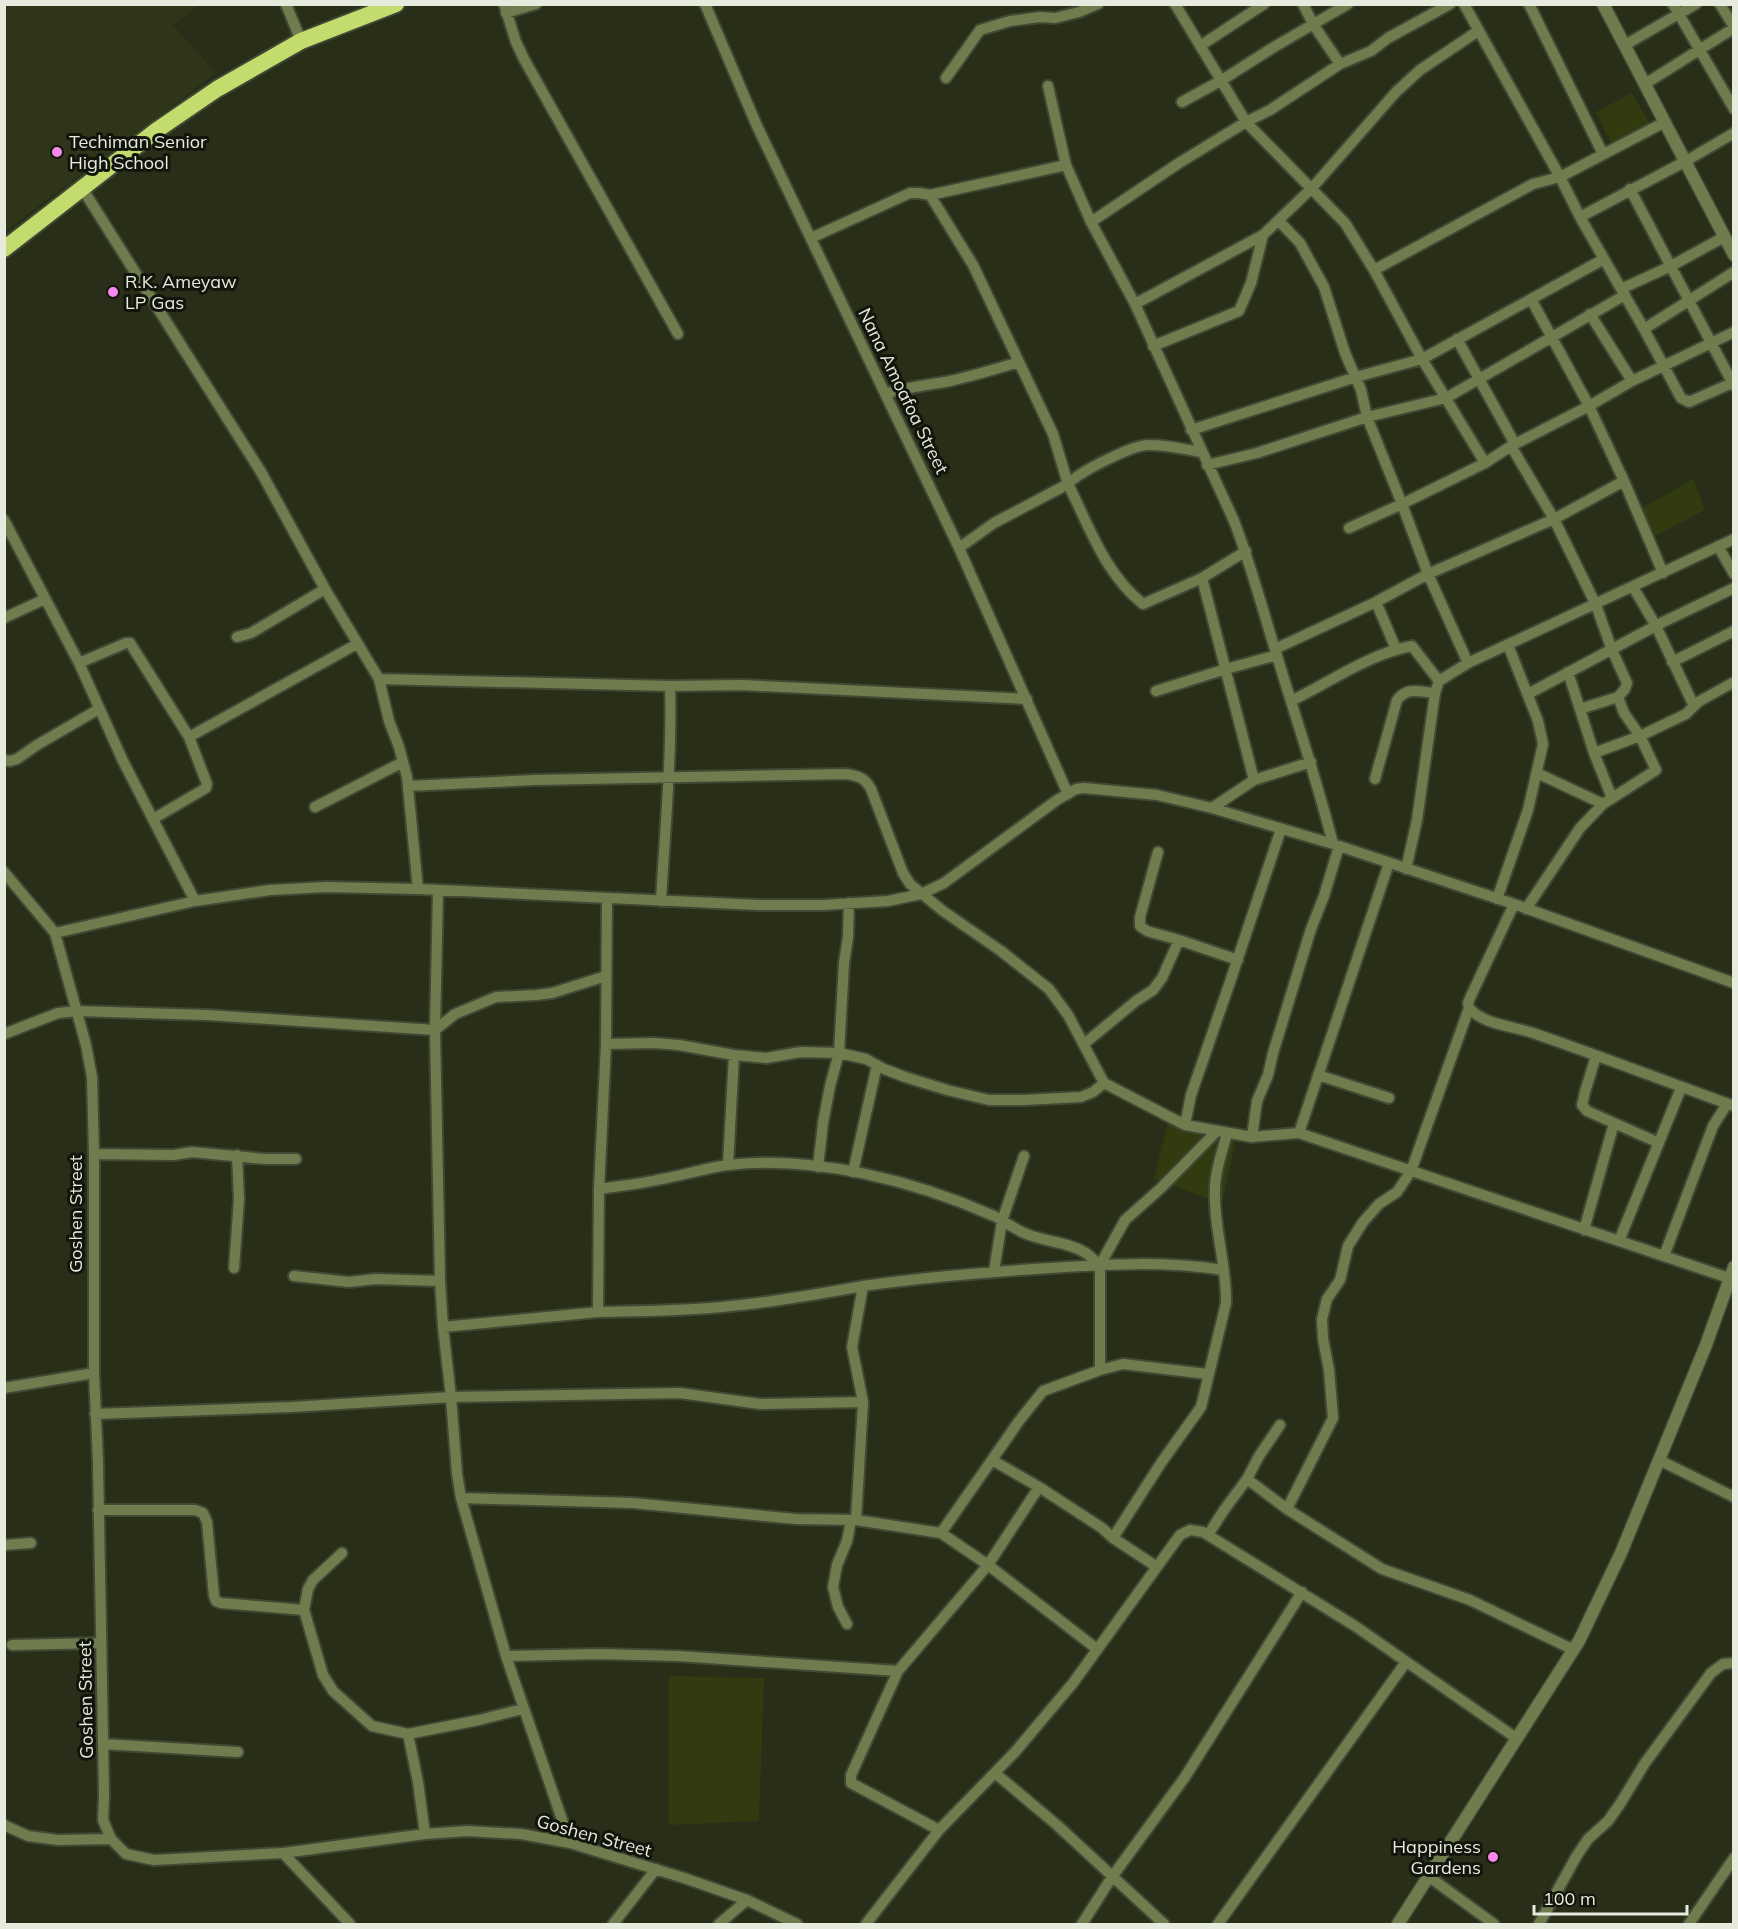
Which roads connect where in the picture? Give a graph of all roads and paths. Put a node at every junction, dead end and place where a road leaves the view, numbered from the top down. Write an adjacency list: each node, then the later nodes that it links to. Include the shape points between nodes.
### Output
1 (286, 4): 22 (street)
2 (396, 4): 22 (highway)
3 (536, 4): 17 (street)
4 (705, 4): 51 (street, Nana Amoafoa Street)
5 (1098, 4): 27 (street, via 1055,18 1010,21 980,30)
6 (1264, 4): 24 (street)
7 (1303, 4): 19 (street)
8 (1348, 4): 19 (street)
9 (1450, 4): 26 (street, via 1371,51)
10 (1464, 4): 21 (street)
11 (1529, 4): 37 (street)
12 (1673, 4): 18 (street)
13 (1696, 4): 18 (street)
14 (1720, 4): 20 (street)
15 (1606, 5): 23 (street)
16 (1180, 6): 24 (street)
17 (505, 9): 65 (street, via 524,59)
18 (1679, 15): 23 (street); 25 (street)
19 (1314, 24): 26 (street); 28 (street)
20 (1734, 27): 25 (street)
21 (1478, 31): 40 (street); 42 (street, via 1420,70 1396,92)
22 (301, 41): 41 (highway, via 199,101)
23 (1624, 45): 29 (street)
24 (1200, 46): 28 (street)
25 (1699, 50): 29 (street); 32 (street)
26 (1340, 64): 33 (street)
27 (946, 78)
28 (1222, 80): 31 (street); 33 (street)
29 (1645, 84): 34 (street)
30 (1048, 86): 39 (street)
31 (1182, 102)
32 (1734, 109)
33 (1246, 122): 42 (street); 48 (street)
34 (1665, 122): 37 (street); 38 (street)
35 (1734, 133): 38 (street)
36 (1734, 138): 47 (street, via 1692,163)
37 (1604, 154): 40 (street)
38 (1686, 161): 43 (street); 50 (street)
39 (1066, 165): 44 (street); 48 (street)
40 (1560, 177): 45 (street); 56 (street, via 1533,184)
41 (82, 188): 52 (highway); 102 (street, via 261,472)
42 (1312, 188): 46 (street); 56 (street, via 1345,223)
43 (1630, 189): 45 (street); 55 (street)
44 (930, 195): 51 (street, via 910,193); 71 (street, via 973,265)
45 (1580, 217): 54 (street)
46 (1279, 220): 49 (street); 73 (street, via 1300,243 1324,287)
47 (1720, 220)
48 (1091, 222): 61 (street)
49 (1263, 235): 61 (street); 69 (street, via 1251,283 1239,311)
50 (1724, 237): 53 (street); 55 (street)
51 (811, 238): 77 (street, Nana Amoafoa Street)
52 (4, 249)
53 (1734, 255)
54 (1604, 259): 58 (street); 59 (street)
55 (1671, 266): 58 (street); 60 (street)
56 (1374, 270): 70 (street)
57 (1734, 272): 60 (street)
58 (1623, 292): 62 (street); 63 (street)
59 (1531, 299): 66 (street); 67 (street)
60 (1689, 300): 63 (street); 68 (street)
61 (1135, 304): 69 (street)
62 (1590, 314): 66 (street); 75 (street)
63 (1644, 329): 72 (street)
64 (1734, 332): 68 (street)
65 (678, 334)
66 (1552, 337): 74 (street); 79 (street)
67 (1457, 339): 70 (street); 74 (street)
68 (1712, 342): 72 (street); 76 (street)
69 (1153, 345): 81 (street)
70 (1422, 359): 73 (street); 78 (street)
71 (1019, 362): 77 (street, via 966,378); 87 (street, via 1053,434)
72 (1664, 366): 75 (street); 76 (street, via 1685,401)
73 (1356, 377): 80 (street); 81 (street)
74 (1480, 378): 78 (street); 82 (street)
75 (1632, 381): 79 (street)
76 (1733, 384)
77 (885, 394): 94 (street, Nana Amoafoa Street)
78 (1446, 398): 80 (street); 84 (street)
79 (1589, 406): 82 (street); 86 (street)
80 (1367, 417): 85 (street); 88 (street)
81 (1191, 430): 83 (street)
82 (1513, 445): 84 (street); 89 (street)
83 (1201, 452): 85 (street); 87 (street, via 1136,447)
84 (1485, 463): 88 (street)
85 (1207, 465): 95 (street)
86 (1624, 481): 89 (street); 96 (street)
87 (1068, 484): 94 (street, via 994,523); 99 (street, via 1112,571 1143,604)
88 (1402, 504): 91 (street); 97 (street)
89 (1554, 519): 97 (street); 105 (street)
90 (4, 520): 103 (street)
91 (1349, 528)
92 (1734, 539): 93 (street)
93 (1718, 546): 96 (street); 98 (street)
94 (959, 548): 128 (street, Nana Amoafoa Street)
95 (1246, 550): 99 (street); 114 (street)
96 (1663, 573): 100 (street)
97 (1428, 574): 104 (street); 117 (street)
98 (1734, 574)
99 (1202, 578): 118 (street)
100 (1633, 587): 105 (street); 107 (street)
101 (1734, 588): 107 (street)
102 (326, 589): 109 (street, via 251,633); 110 (street)
103 (45, 599): 106 (street); 116 (street)
104 (1376, 602): 112 (street); 114 (street)
105 (1596, 605): 111 (street); 113 (street)
106 (4, 618)
107 (1656, 626): 113 (street); 115 (street)
108 (1734, 631): 115 (street)
109 (237, 637)
110 (357, 644): 120 (street); 134 (street)
111 (1508, 645): 117 (street); 126 (street)
112 (1396, 649): 121 (street, via 1412,646); 129 (street)
113 (1612, 650): 119 (street); 127 (street, via 1627,683)
114 (1276, 652): 118 (street); 129 (street)
115 (1672, 662): 130 (street)
116 (79, 663): 131 (street); 134 (street, via 130,643)
117 (1468, 663): 121 (street)
118 (1226, 669): 124 (street); 142 (street)
119 (1568, 672): 126 (street); 132 (street)
120 (379, 679): 123 (street); 137 (street)
121 (1439, 681): 125 (street)
122 (1734, 682): 130 (street)
123 (670, 686): 128 (street, via 741,685); 140 (street)
124 (1156, 691)
125 (1435, 693): 141 (street, via 1401,694); 153 (street)
126 (1528, 694): 139 (street, via 1543,744)
127 (1618, 698): 132 (street); 133 (street)
128 (1027, 699): 144 (street, Nana Amoafoa Street)
129 (1291, 701): 138 (street)
130 (1694, 706): 133 (street, via 1686,714)
131 (99, 709): 136 (street, via 17,759); 148 (street)
132 (1580, 709): 135 (street)
133 (1640, 736): 135 (street); 145 (street, via 1656,770)
134 (189, 737): 148 (street, via 206,788)
135 (1594, 753): 145 (street)
136 (4, 760)
137 (403, 762): 143 (street); 146 (street)
138 (1311, 762): 142 (street); 150 (street)
139 (1538, 773): 145 (street); 159 (street)
140 (669, 778): 143 (street); 157 (street, via 859,776 871,789 903,873); 161 (street)
141 (1375, 779)
142 (1254, 780): 147 (street)
143 (408, 786): 155 (street)
144 (1068, 794): 147 (street, via 1077,789 1098,788 1157,795); 157 (street, via 944,883)
145 (1607, 801): 164 (street, via 1580,828)
146 (315, 807)
147 (1212, 808): 149 (street)
148 (153, 819): 160 (street)
149 (1281, 829): 150 (street); 167 (street)
150 (1336, 845): 152 (street); 189 (street, via 1324,896 1257,1101)
151 (1158, 852): 166 (street, via 1140,926)
152 (1389, 863): 153 (street); 180 (street)
153 (1406, 869): 159 (street)
154 (4, 872): 165 (street, Goshen Street)
155 (418, 889): 156 (street); 160 (street, via 301,888)
156 (438, 891): 158 (street); 172 (street)
157 (921, 894): 162 (street); 175 (street, via 1049,989)
158 (607, 899): 161 (street); 168 (street)
159 (1497, 899): 163 (street)
160 (195, 901): 165 (street)
161 (661, 901): 162 (street)
162 (849, 903): 176 (street)
163 (1514, 904): 164 (street); 170 (street, via 1470,998)
164 (1526, 909): 169 (street)
165 (55, 933): 171 (street, Goshen Street)
166 (1179, 940): 167 (street); 175 (street, via 1153,990)
167 (1238, 960): 186 (street, via 1191,1095)
168 (606, 976): 172 (street, via 552,993 496,998 455,1014); 174 (street)
169 (1734, 983)
170 (1470, 1008): 178 (street, via 1482,1018); 198 (street)
171 (77, 1011): 172 (street); 173 (street, via 58,1013); 191 (street, Goshen Street, via 92,1077)
172 (435, 1030): 210 (street)
173 (4, 1034)
174 (606, 1044): 177 (street, via 662,1044); 199 (street)
175 (1084, 1044): 181 (street)
176 (839, 1053): 177 (street, via 801,1052 766,1058); 179 (street); 196 (street, via 823,1123)
177 (734, 1055): 195 (street)
178 (1596, 1056): 182 (street); 185 (street, via 1582,1105)
179 (877, 1065): 181 (street, via 905,1077 989,1100 1081,1098); 197 (street)
180 (1318, 1075): 183 (street); 188 (street)
181 (1104, 1083): 186 (street)
182 (1681, 1088): 184 (street); 190 (street)
183 (1389, 1098)
184 (1730, 1105): 203 (street, via 1713,1126)
185 (1614, 1123): 190 (street); 201 (street)
186 (1185, 1125): 187 (street)
187 (1222, 1133): 189 (street); 204 (street, via 1125,1220); 206 (street, via 1215,1186)
188 (1299, 1133): 189 (street); 198 (street)
189 (1252, 1137)
190 (1659, 1143): 202 (street)
191 (93, 1154): 192 (street); 215 (street, Goshen Street)
192 (237, 1155): 194 (street); 205 (street, via 239,1199)
193 (1024, 1156): 200 (street)
194 (296, 1159)
195 (728, 1166): 196 (street, via 761,1163); 199 (street)
196 (818, 1167): 197 (street)
197 (854, 1172): 200 (street, via 898,1181)
198 (1411, 1172): 201 (street); 228 (street, via 1397,1192 1363,1222 1348,1246 1340,1280 1327,1299 1323,1339 1334,1418)
199 (598, 1189): 212 (street)
200 (1002, 1221): 204 (street, via 1024,1233 1080,1250); 207 (street)
201 (1584, 1230): 202 (street)
202 (1619, 1241): 203 (street)
203 (1664, 1256): 208 (street)
204 (1100, 1265): 206 (street, via 1140,1263); 207 (street); 214 (street)
205 (234, 1268)
206 (1224, 1270): 216 (street, via 1226,1303)
207 (994, 1271): 211 (street)
208 (1732, 1272): 223 (street)
209 (294, 1276): 210 (street, via 349,1281)
210 (440, 1281): 213 (street)
211 (863, 1286): 212 (street, via 731,1306); 219 (street, via 852,1347)
212 (598, 1312): 213 (street)
213 (443, 1327): 218 (street)
214 (1100, 1370): 216 (street, via 1123,1364); 222 (street, via 1043,1391)
215 (94, 1372): 217 (street); 220 (street, Goshen Street)
216 (1208, 1374): 233 (street, via 1201,1407)
217 (4, 1388)
218 (451, 1397): 219 (street, via 680,1393 760,1404); 220 (street); 227 (street)
219 (863, 1402): 230 (street)
220 (95, 1414): 229 (street, Goshen Street)
221 (1280, 1425): 224 (street)
222 (992, 1460): 225 (street); 231 (street)
223 (1659, 1460): 226 (street); 245 (street, via 1612,1573)
224 (1247, 1479): 228 (street); 232 (street)
225 (1039, 1488): 233 (street); 237 (street)
226 (1734, 1497)
227 (461, 1498): 230 (street, via 633,1503 796,1519); 246 (street)
228 (1287, 1509): 245 (street, via 1382,1569 1470,1600)
229 (98, 1510): 240 (street, via 203,1513 216,1601); 242 (street, Goshen Street)
230 (854, 1520): 231 (street); 241 (street, via 833,1587)
231 (941, 1533): 237 (street)
232 (1208, 1535): 238 (street, via 1190,1530 1180,1535); 239 (street)
233 (1113, 1538): 238 (street)
234 (31, 1543): 235 (street)
235 (4, 1545)
236 (342, 1553): 240 (street, via 313,1580)
237 (988, 1565): 244 (street); 249 (street)
238 (1157, 1567): 244 (street)
239 (1302, 1592): 247 (street); 265 (street, via 1185,1777)
240 (304, 1610): 251 (street, via 323,1675 333,1691 372,1726)
241 (847, 1624)
242 (101, 1643): 243 (street); 253 (street, Goshen Street)
243 (12, 1644)
244 (1097, 1648): 255 (street, via 1073,1683)
245 (1574, 1650): 252 (street)
246 (506, 1656): 249 (street, via 678,1656); 250 (street)
247 (1406, 1662): 252 (street); 274 (street)
248 (1734, 1663): 277 (street, via 1723,1664 1711,1673 1645,1762 1608,1821 1588,1839)
249 (898, 1671): 257 (street, via 851,1775 851,1783)
250 (522, 1709): 251 (street); 260 (street)
251 (408, 1734): 258 (street)
252 (1516, 1738): 264 (street)
253 (103, 1744): 254 (street); 259 (street, Goshen Street, via 103,1820)
254 (238, 1752)
255 (995, 1773): 257 (street); 265 (street)
256 (4, 1825): 259 (street, via 28,1836 58,1840)
257 (939, 1830): 271 (street)
258 (425, 1834): 260 (street, Goshen Street, via 521,1834); 261 (street, Goshen Street)
259 (111, 1839): 261 (street, Goshen Street, via 126,1854 154,1860)
260 (570, 1843): 263 (street, Goshen Street)
261 (283, 1853): 267 (street)
262 (1734, 1858): 278 (street)
263 (656, 1869): 266 (street, Goshen Street); 268 (street)
264 (1428, 1876): 275 (street); 276 (street)
265 (1112, 1877): 272 (street); 273 (street)
266 (747, 1900): 269 (street); 270 (street, Goshen Street)
267 (350, 1924)
268 (613, 1924)
269 (719, 1924)
270 (797, 1924)
271 (866, 1924)
272 (1082, 1924)
273 (1164, 1924)
274 (1218, 1924)
275 (1398, 1924)
276 (1494, 1924)
277 (1539, 1924)
278 (1689, 1924)

